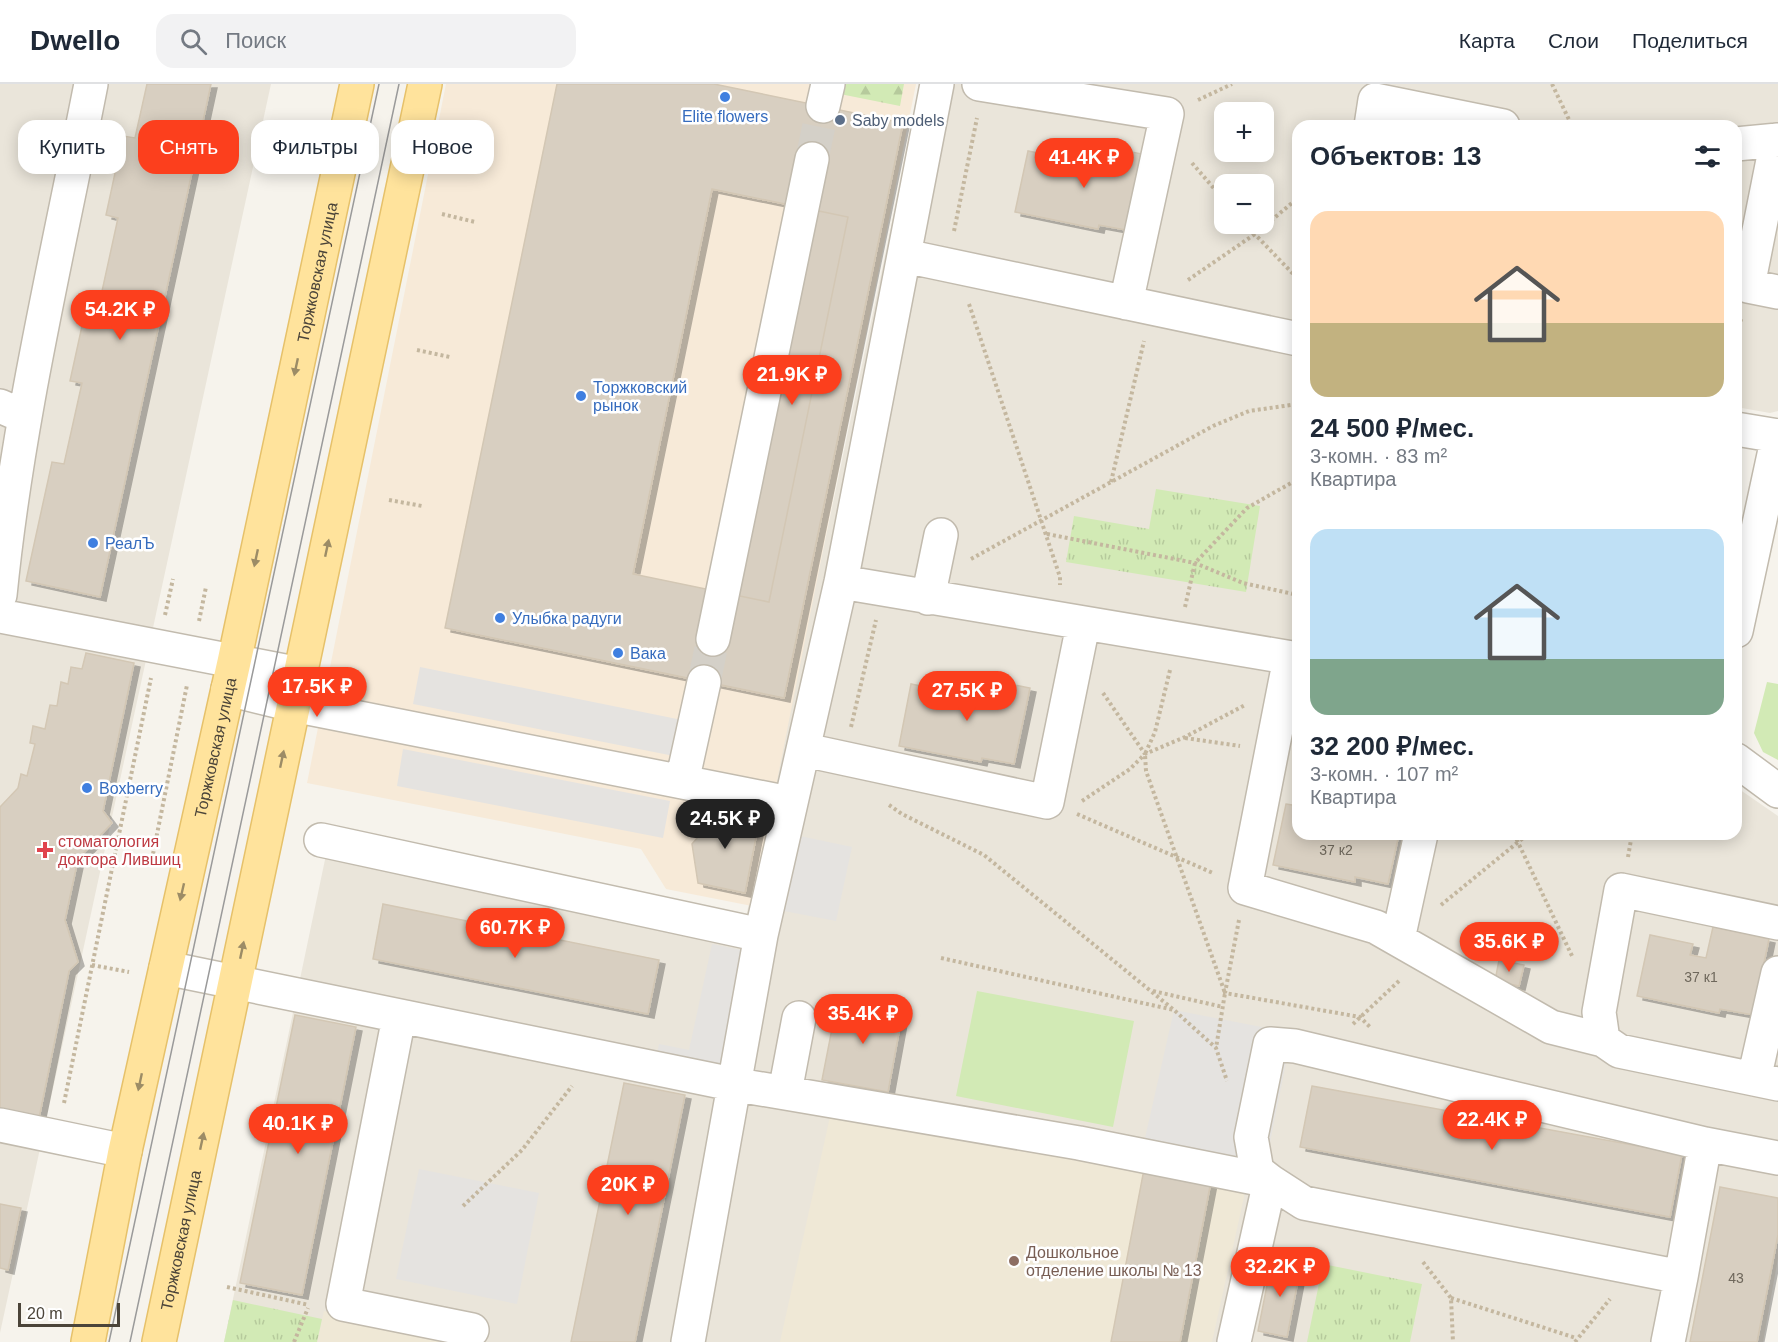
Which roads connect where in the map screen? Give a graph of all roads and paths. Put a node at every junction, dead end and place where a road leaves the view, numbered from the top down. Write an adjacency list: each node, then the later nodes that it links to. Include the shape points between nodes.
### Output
1 (91, 84): 29 (lane)
2 (357, 84): 57 (main road, Торжковская улица, one-way to 57)
3 (425, 84): 59 (main road, Торжковская улица, one-way to 3)
4 (937, 84): 20 (lane)
5 (981, 84): 10 (lane, via 1167,114); 21 (path, via 950,249)
6 (1552, 84): 9 (path)
7 (1372, 120): 8 (lane, via 1375,100)
8 (1473, 120)
9 (1569, 120)
10 (1163, 131): 14 (path); 24 (lane)
11 (1778, 140): 12 (lane); 23 (lane, via 1748,286)
12 (1742, 143)
13 (812, 159): 52 (lane)
14 (1214, 189)
15 (1292, 203): 17 (path)
16 (442, 214): 18 (path)
17 (1274, 218)
18 (476, 222)
19 (1255, 234): 22 (path); 24 (path, via 1163,296)
20 (905, 256): 21 (lane); 43 (lane)
21 (956, 267): 24 (lane); 36 (path)
22 (1292, 273)
23 (1778, 292)
24 (1139, 305): 25 (lane); 33 (path)
25 (1292, 338)
26 (417, 350): 27 (path)
27 (450, 357)
28 (1292, 405): 33 (path, via 1249,411 1213,426)
29 (13, 411): 37 (lane)
30 (1742, 430): 31 (lane)
31 (1778, 436): 49 (lane)
32 (1292, 482): 41 (path, via 1247,508)
33 (1111, 483): 36 (path)
34 (389, 500): 35 (path)
35 (422, 506)
36 (1042, 522): 38 (path); 40 (path)
37 (3, 528): 47 (lane)
38 (1047, 534): 41 (path); 51 (path)
39 (941, 535): 48 (lane)
40 (973, 559)
41 (1195, 563): 46 (path, via 1243,583); 53 (path)
42 (173, 579): 54 (path)
43 (841, 582): 45 (lane); 61 (lane)
44 (206, 587): 55 (path)
45 (882, 590): 48 (lane); 64 (path)
46 (1292, 594)
47 (0, 595)
48 (928, 598): 51 (lane)
49 (1742, 603)
50 (0, 616): 54 (lane)
51 (1073, 633): 53 (lane); 63 (path); 70 (lane)
52 (713, 639)
53 (1178, 640): 56 (lane); 63 (path, via 1155,732)
54 (158, 647): 55 (lane); 85 (path)
55 (193, 654): 57 (lane); 77 (path)
56 (1290, 667): 60 (path); 62 (lane)
57 (231, 675): 59 (lane); 86 (main road, Торжковская улица, one-way to 86)
58 (704, 682): 66 (lane)
59 (297, 690): 66 (lane); 90 (main road, Торжковская улица, one-way to 59)
60 (1185, 738): 62 (path); 63 (path)
61 (804, 750): 64 (lane); 69 (lane)
62 (1284, 753): 78 (lane)
63 (1145, 754): 70 (path, via 1130,769); 76 (path, via 1146,771)
64 (845, 758): 70 (lane)
65 (1742, 764): 67 (lane)
66 (682, 782): 69 (lane)
67 (1778, 791)
68 (885, 802): 91 (path, via 984,855)
69 (789, 803): 80 (lane)
70 (1057, 806): 76 (path)
71 (321, 840): 80 (lane)
72 (1421, 840): 81 (lane)
73 (1516, 840): 75 (path)
74 (1522, 840): 75 (path)
75 (1518, 844): 81 (path); 83 (path)
76 (1176, 856): 78 (path); 92 (path)
77 (153, 858)
78 (1245, 888): 81 (lane, via 1376,927); 92 (path)
79 (1778, 923): 97 (lane, via 1621,890 1599,1012)
80 (761, 935): 101 (lane)
81 (1412, 947): 97 (lane, via 1551,1027); 98 (path)
82 (941, 958): 94 (path)
83 (1574, 959)
84 (132, 961): 87 (path)
85 (92, 965): 87 (path); 103 (path)
86 (166, 968): 90 (lane); 106 (main road, Торжковская улица, one-way to 106)
87 (130, 972): 89 (path)
88 (1778, 973): 100 (lane)
89 (128, 983)
90 (235, 983): 95 (lane); 117 (main road, Торжковская улица, one-way to 90)
91 (1152, 991): 93 (path); 94 (path)
92 (1225, 993): 93 (path)
93 (1223, 1007): 94 (path, via 1215,1048)
94 (1174, 1010)
95 (399, 1017): 99 (lane); 114 (lane, via 343,1304)
96 (800, 1018): 102 (lane)
97 (1603, 1040): 100 (lane, via 1619,1051)
98 (1321, 1053): 105 (lane); 108 (lane, via 1289,1044 1270,1044 1251,1137 1257,1171)
99 (597, 1055): 101 (lane); 109 (path, via 522,1150)
100 (1766, 1082)
101 (732, 1084): 102 (lane); 118 (lane)
102 (785, 1092): 108 (lane)
103 (63, 1108)
104 (0, 1125): 106 (lane)
105 (1705, 1144): 107 (lane); 111 (lane)
106 (125, 1151): 116 (main road, Торжковская улица)
107 (1778, 1158)
108 (1270, 1181): 110 (lane, via 1304,1203); 119 (lane)
109 (463, 1206)
110 (1636, 1269): 111 (lane); 115 (path)
111 (1681, 1277): 121 (lane)
112 (227, 1287): 113 (path)
113 (309, 1305)
114 (472, 1330)
115 (1575, 1340): 120 (path, via 1451,1298)
116 (88, 1342)
117 (159, 1342)
118 (688, 1342)
119 (1234, 1342)
120 (1453, 1342)
121 (1668, 1342)

